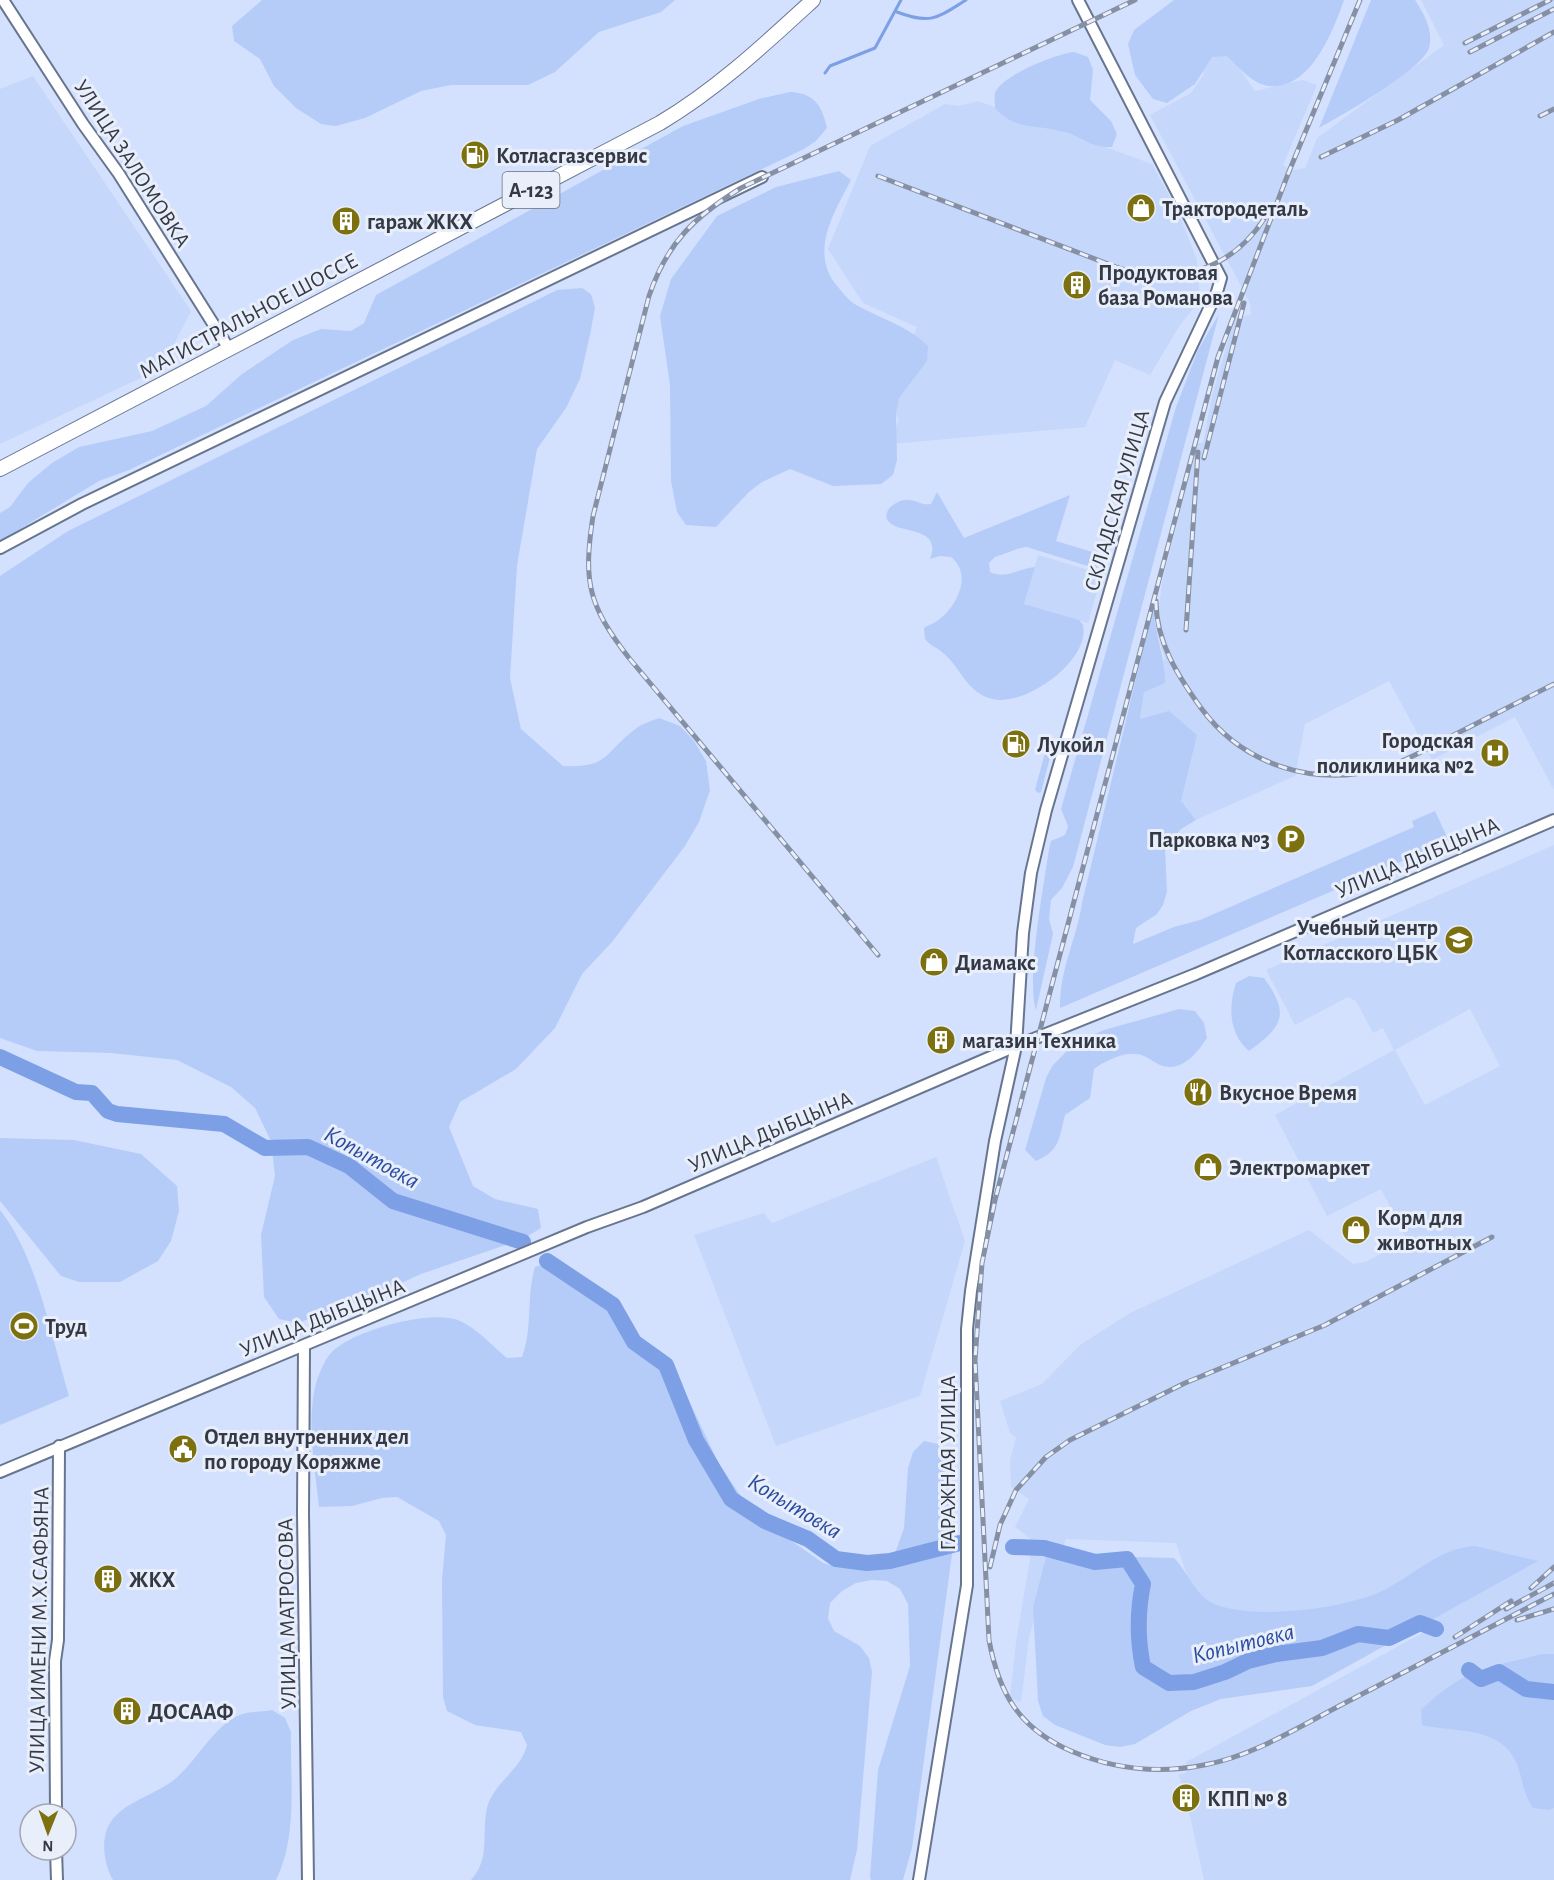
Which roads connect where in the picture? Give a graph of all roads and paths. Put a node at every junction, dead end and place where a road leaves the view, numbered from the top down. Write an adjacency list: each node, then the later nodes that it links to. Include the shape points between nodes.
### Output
1 (3, 0): 5 (street, УЛИЦА ЗАЛОМОВКА)
2 (813, 0): 5 (main road, МАГИСТРАЛЬНОЕ ШОССЕ / А-123, via 752,56 667,119)
3 (1078, 0): 9 (street, СКЛАДСКАЯ УЛИЦА, via 1221,278 1165,402 1046,810 1029,883)
4 (762, 177): 7 (street, via 82,504)
5 (229, 349): 6 (main road, МАГИСТРАЛЬНОЕ ШОССЕ / А-123)
6 (0, 469)
7 (0, 548)
8 (1554, 820): 9 (street, УЛИЦА ДЫБЦЫНА)
9 (1016, 1047): 10 (street, УЛИЦА ДЫБЦЫНА); 17 (street, ГАРАЖНАЯ УЛИЦА, via 995,1141 971,1290 966,1361 967,1585)
10 (304, 1347): 11 (street, УЛИЦА ДЫБЦЫНА); 16 (street, УЛИЦА МАТРОСОВА)
11 (59, 1446): 12 (street, УЛИЦА ДЫБЦЫНА); 13 (street, УЛИЦА ИМЕНИ М.Х.САФЬЯНА)
12 (0, 1472)
13 (56, 1802)
14 (57, 1862): 15 (street)
15 (57, 1880)
16 (308, 1880)
17 (919, 1880)

